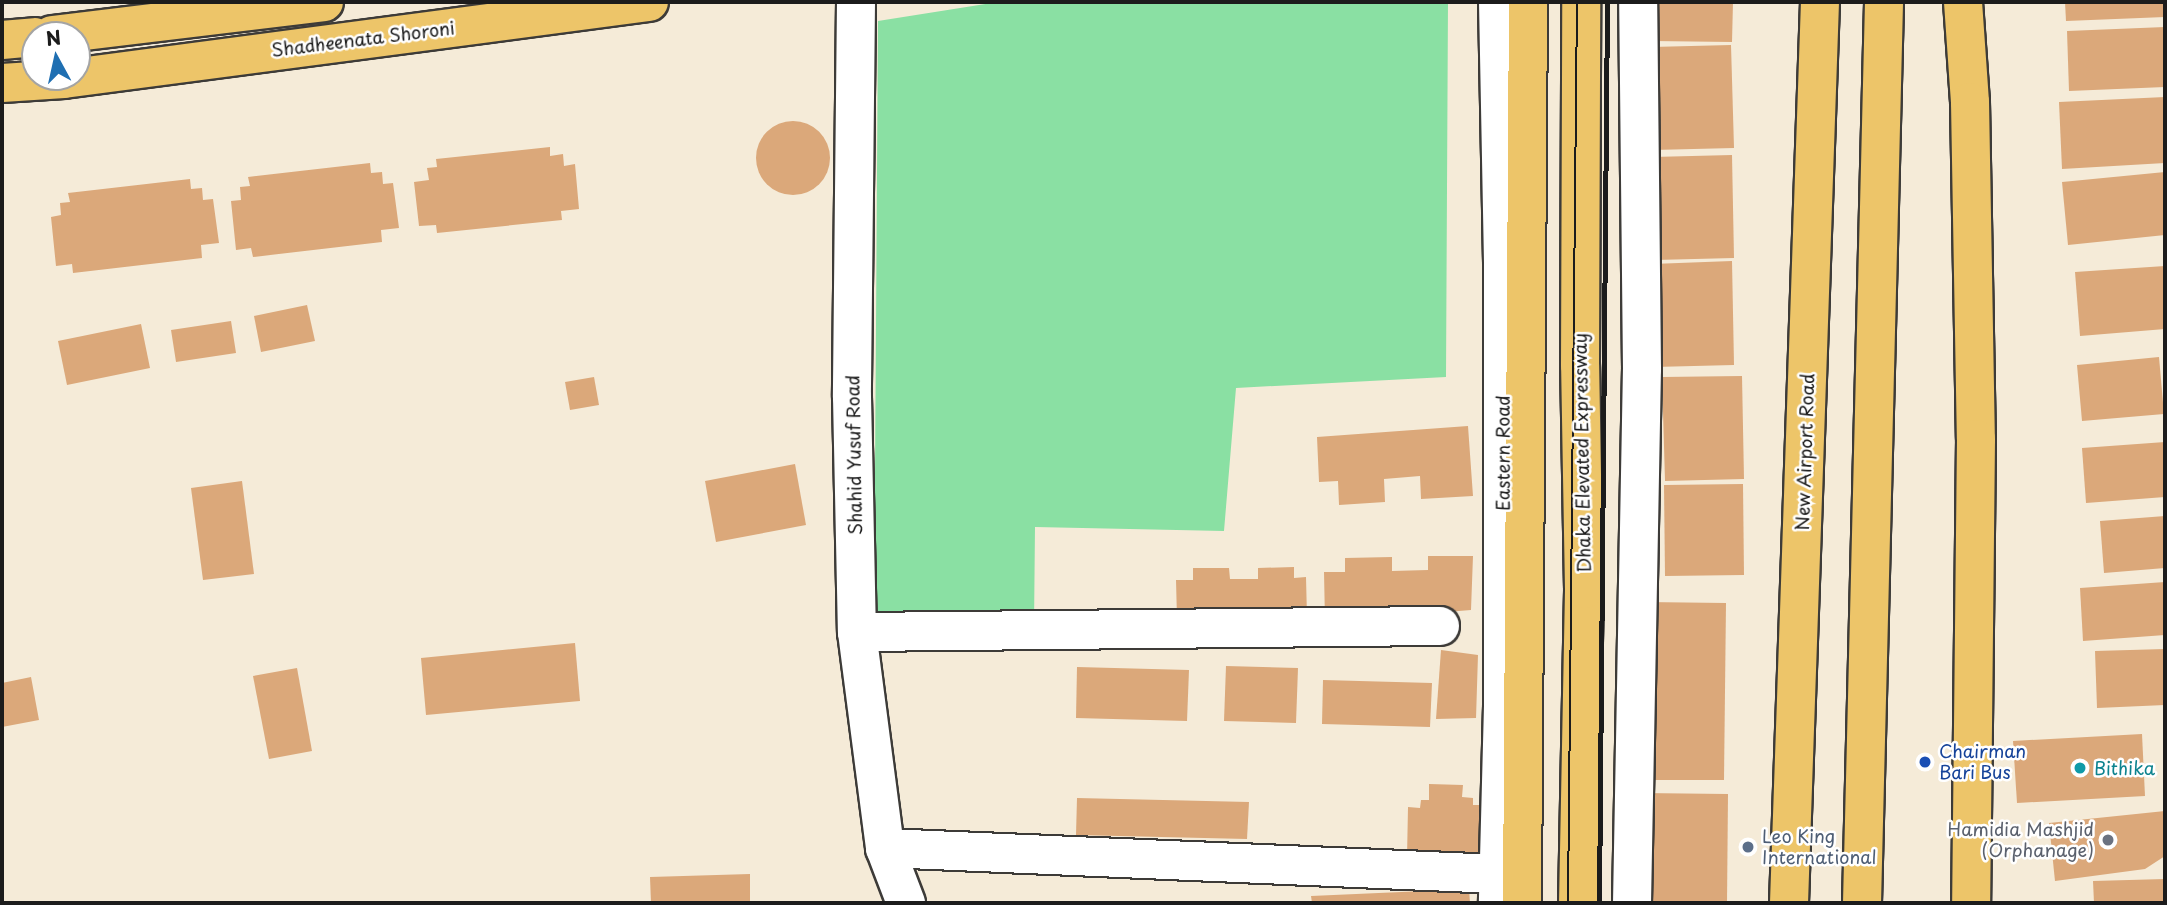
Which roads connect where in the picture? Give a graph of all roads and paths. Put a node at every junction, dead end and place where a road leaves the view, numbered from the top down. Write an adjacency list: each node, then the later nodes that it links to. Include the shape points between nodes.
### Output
1 (317, 2): 11 (main road)
2 (649, 2): 14 (main road, Shadheenata Shoroni, via 64,79)
3 (856, 2): 16 (street, Shahid Yusuf Road, via 852,397)
4 (1498, 2): 18 (street, Eastern Road, via 1503,706)
5 (1528, 2): 20 (main road)
6 (1581, 2): 21 (main road, Dhaka Elevated Expressway, via 1584,589)
7 (1638, 2): 22 (street, via 1642,369)
8 (1820, 2): 23 (main road, New Airport Road)
9 (1884, 2): 24 (main road)
10 (1963, 2): 25 (main road, via 1970,102 1976,439)
11 (91, 30)
12 (21, 38): 13 (main road)
13 (2, 40)
14 (2, 83)
15 (1440, 626): 16 (street)
16 (857, 632): 17 (street, Shahid Yusuf Road)
17 (885, 848): 18 (street); 19 (street, Shahid Yusuf Road)
18 (1498, 888)
19 (906, 903)
20 (1522, 903)
21 (1578, 903)
22 (1632, 903)
23 (1789, 903)
24 (1862, 903)
25 (1971, 903)

